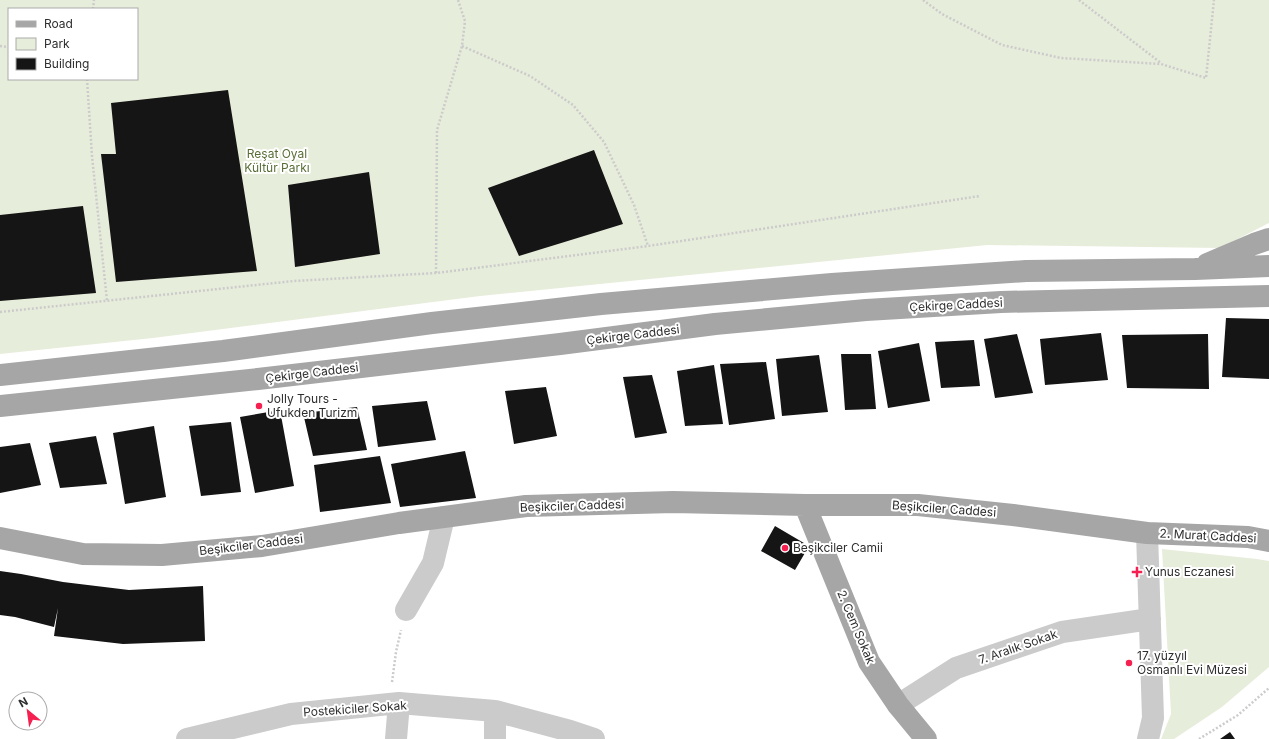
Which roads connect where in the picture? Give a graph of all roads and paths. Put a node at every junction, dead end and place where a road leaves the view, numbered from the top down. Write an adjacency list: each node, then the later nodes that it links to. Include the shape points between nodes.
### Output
1 (458, 0): 5 (path, via 465,21)
2 (923, 0): 6 (path, via 942,14 1002,45 1061,58)
3 (1079, 0): 6 (path)
4 (1214, 0): 6 (path, via 1206,78)
5 (462, 46): 10 (path, via 530,76 573,105 604,142 634,205); 13 (path, via 437,130)
6 (1161, 64)
7 (87, 80): 15 (path)
8 (980, 196): 10 (path)
9 (1269, 239): 12 (main road)
10 (648, 246): 13 (path)
11 (1269, 266): 12 (main road)
12 (1195, 269): 17 (main road, via 1026,271 802,286 585,306 432,323 223,351)
13 (436, 273): 15 (path, via 294,281)
14 (1269, 296): 18 (main road, Çekirge Caddesi, via 1001,302 866,310 715,324 258,379)
15 (107, 301): 16 (path)
16 (0, 312)
17 (0, 375)
18 (0, 406)
19 (805, 505): 20 (main road, Beşikciler Caddesi, via 673,502 526,506); 21 (main road, Beşikciler Caddesi, via 918,505); 28 (main road, 2. Cem Sokak, via 869,662)
20 (444, 517): 22 (main road, Beşikciler Caddesi, via 262,546 162,555 83,554); 24 (street, via 433,563)
21 (1147, 533): 23 (main road, 2. Murat Caddesi, via 1248,537); 25 (street)
22 (0, 538)
23 (1269, 541)
24 (406, 610): 27 (path, via 396,652)
25 (1150, 619): 28 (street, 7. Aralık Sokak, via 1062,632 956,668); 35 (street, via 1153,718)
26 (1269, 688): 36 (path, via 1238,715)
27 (394, 704): 29 (street, Postekiciler Sokak); 30 (street, Postekiciler Sokak, via 290,714); 31 (street)
28 (898, 705): 34 (main road, 2. Cem Sokak)
29 (495, 711): 32 (street); 33 (street, Postekiciler Sokak)
30 (187, 739)
31 (396, 739)
32 (495, 739)
33 (594, 739)
34 (926, 739)
35 (1148, 739)
36 (1199, 739)

